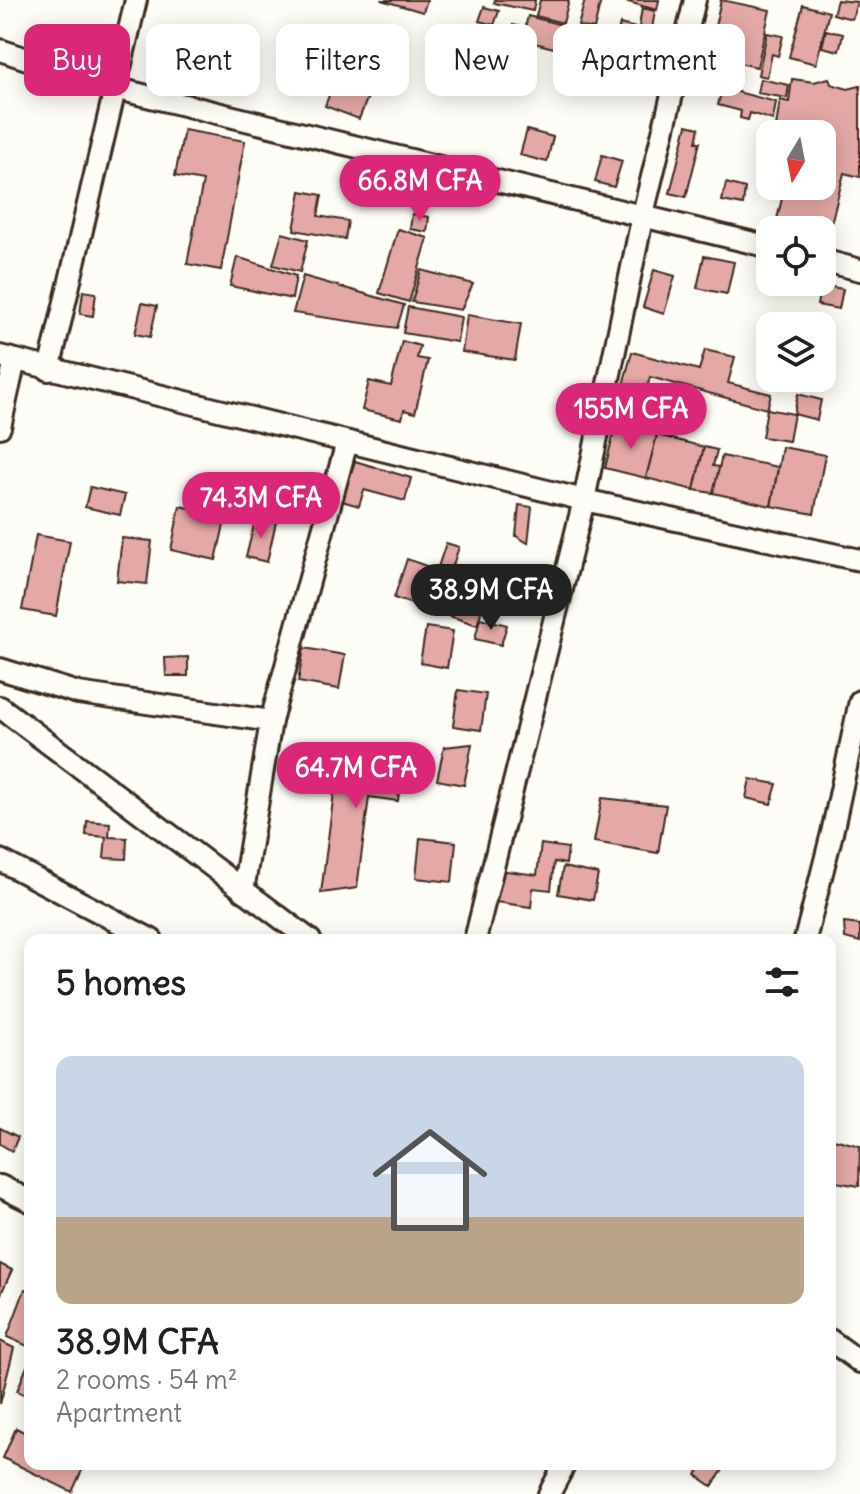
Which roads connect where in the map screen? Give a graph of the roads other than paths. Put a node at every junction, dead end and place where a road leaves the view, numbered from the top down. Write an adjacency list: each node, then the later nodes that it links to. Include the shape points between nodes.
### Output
1 (136, 0): 3 (street)
2 (695, 0): 8 (street)
3 (130, 24)
4 (0, 50): 5 (street)
5 (24, 58)
6 (130, 92): 8 (street)
7 (112, 96): 13 (street)
8 (643, 214): 9 (street); 16 (street)
9 (756, 243)
10 (836, 264): 11 (street)
11 (860, 270)
12 (7, 358): 13 (street); 14 (street)
13 (49, 370): 15 (street)
14 (0, 427)
15 (347, 442): 16 (street); 21 (street)
16 (584, 500): 17 (street); 26 (street)
17 (860, 560)
18 (0, 669): 21 (street, via 78,693)
19 (860, 701): 27 (street)
20 (0, 707): 23 (street)
21 (271, 721): 23 (street)
22 (0, 860): 24 (street)
23 (243, 891): 25 (street)
24 (141, 934)
25 (302, 934)
26 (476, 934)
27 (807, 934)
28 (0, 1186): 29 (street)
29 (24, 1198)
30 (836, 1344): 31 (street)
31 (860, 1362)
32 (558, 1470): 33 (street)
33 (549, 1494)

